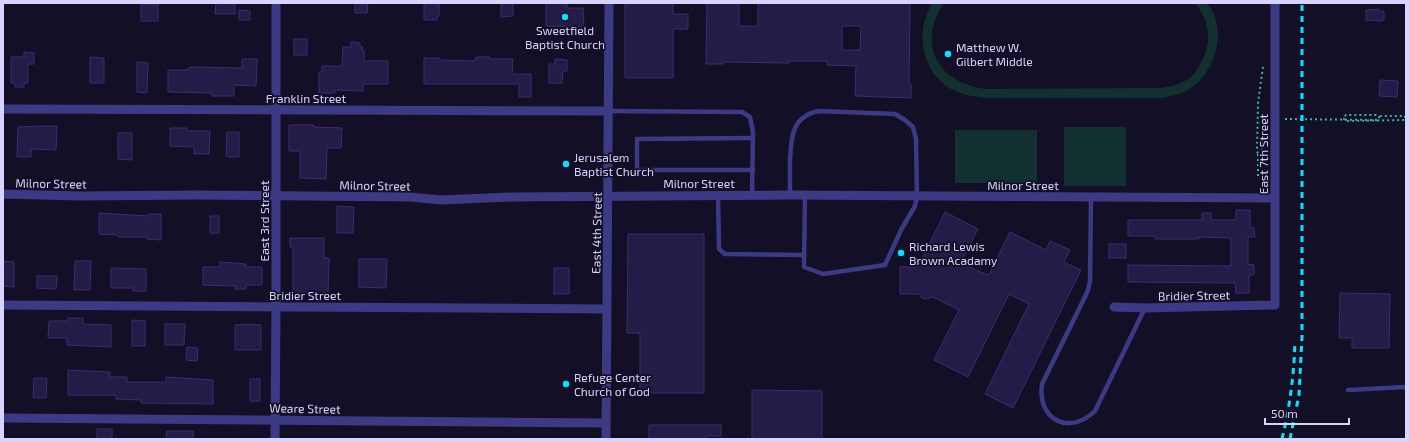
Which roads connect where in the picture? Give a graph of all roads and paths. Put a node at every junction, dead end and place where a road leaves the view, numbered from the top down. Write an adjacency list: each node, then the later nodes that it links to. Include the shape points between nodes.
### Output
1 (276, 3): 6 (street, East 3rd Street)
2 (609, 3): 7 (street, East 4th Street)
3 (1275, 3): 24 (street, East 7th Street)
4 (1263, 67): 12 (path, via 1258,103)
5 (3, 109): 6 (street, Franklin Street)
6 (276, 110): 7 (street, Franklin Street); 22 (street, East 3rd Street)
7 (608, 111): 11 (lane, via 742,112 750,117); 20 (street, East 4th Street)
8 (1379, 116): 8 (path, via 1346,115 1343,118 1346,121 1405,120 1405,116); 10 (path, via 1376,120)
9 (1271, 119): 12 (path, via 1263,119 1262,152)
10 (1278, 119)
11 (753, 138): 13 (lane); 13 (lane, via 637,138 637,170)
12 (1258, 154): 14 (path)
13 (752, 170): 17 (lane)
14 (1258, 176)
15 (3, 194): 22 (street, Milnor Street)
16 (718, 195): 17 (street, Milnor Street); 20 (street, Milnor Street); 25 (lane, via 719,249 725,254)
17 (752, 195): 18 (street, Milnor Street)
18 (790, 195): 19 (street, Milnor Street); 21 (lane, via 791,140 794,129 800,119 810,112 819,111 895,114 905,120 912,127 916,139)
19 (805, 195): 21 (street, Milnor Street); 25 (lane)
20 (608, 196): 22 (street, Milnor Street, via 512,196 441,200); 31 (street, East 4th Street)
21 (917, 196): 23 (street, Milnor Street); 25 (lane, via 915,206 885,265 823,274 804,267)
22 (276, 197): 27 (street, East 3rd Street)
23 (1091, 198): 24 (street, Milnor Street); 30 (lane, via 1090,281 1042,384 1040,395 1048,414 1057,421 1067,424 1078,423 1095,412)
24 (1274, 198): 28 (street, East 7th Street)
25 (804, 255)
26 (3, 305): 27 (street, Bridier Street)
27 (276, 306): 31 (street, Bridier Street); 35 (street, East 3rd Street)
28 (1275, 306): 30 (street, Bridier Street)
29 (1114, 307): 30 (street, Bridier Street)
30 (1145, 308)
31 (607, 309): 36 (street, East 4th Street)
32 (1406, 387): 33 (lane)
33 (1348, 390)
34 (3, 418): 35 (street, Weare Street)
35 (275, 419): 36 (street, Weare Street); 37 (street, East 3rd Street)
36 (606, 423): 38 (street, East 4th Street)
37 (275, 439)
38 (606, 439)

